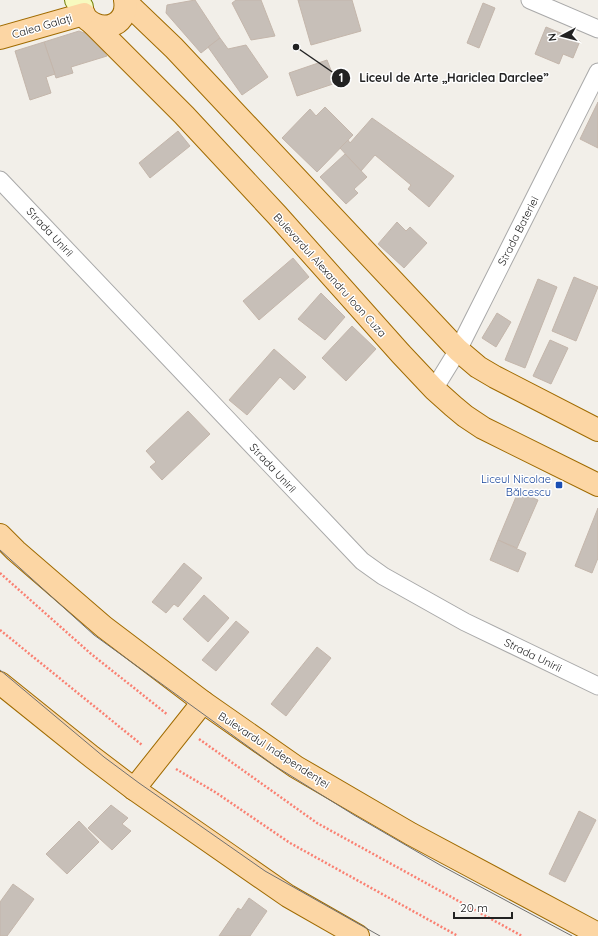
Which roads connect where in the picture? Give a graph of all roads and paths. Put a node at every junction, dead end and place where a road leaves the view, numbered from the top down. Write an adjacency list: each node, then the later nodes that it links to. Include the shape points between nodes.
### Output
1 (530, 0): 4 (street)
2 (126, 1): 3 (main road, Calea Galați, via 124,15 120,21 107,27 100,26); 8 (main road, via 174,48)
3 (84, 9): 5 (main road, Calea Galați); 9 (main road, Bulevardul Alexandru Ioan Cuza)
4 (598, 29)
5 (0, 38)
6 (598, 72): 8 (street, Strada Bateriei)
7 (0, 180): 16 (street, Strada Unirii, via 362,561 383,576 465,622)
8 (458, 350): 9 (street, Strada Bateriei); 10 (main road, via 495,377)
9 (434, 389): 11 (main road, Bulevardul Alexandru Ioan Cuza, via 464,416 483,428)
10 (598, 430)
11 (598, 485)
12 (0, 535): 17 (main road, Bulevardul Independenței, via 104,627)
13 (0, 573): 18 (path, via 90,653)
14 (0, 630): 19 (path)
15 (0, 683): 20 (main road)
16 (598, 686)
17 (203, 702): 18 (main road); 21 (main road, Bulevardul Independenței, via 316,779 411,834)
18 (183, 727): 19 (main road); 24 (path, via 317,822)
19 (159, 758): 20 (main road); 23 (path, via 290,843)
20 (134, 790): 22 (main road, via 288,896)
21 (598, 934)
22 (358, 936)
23 (458, 936)
24 (522, 936)

